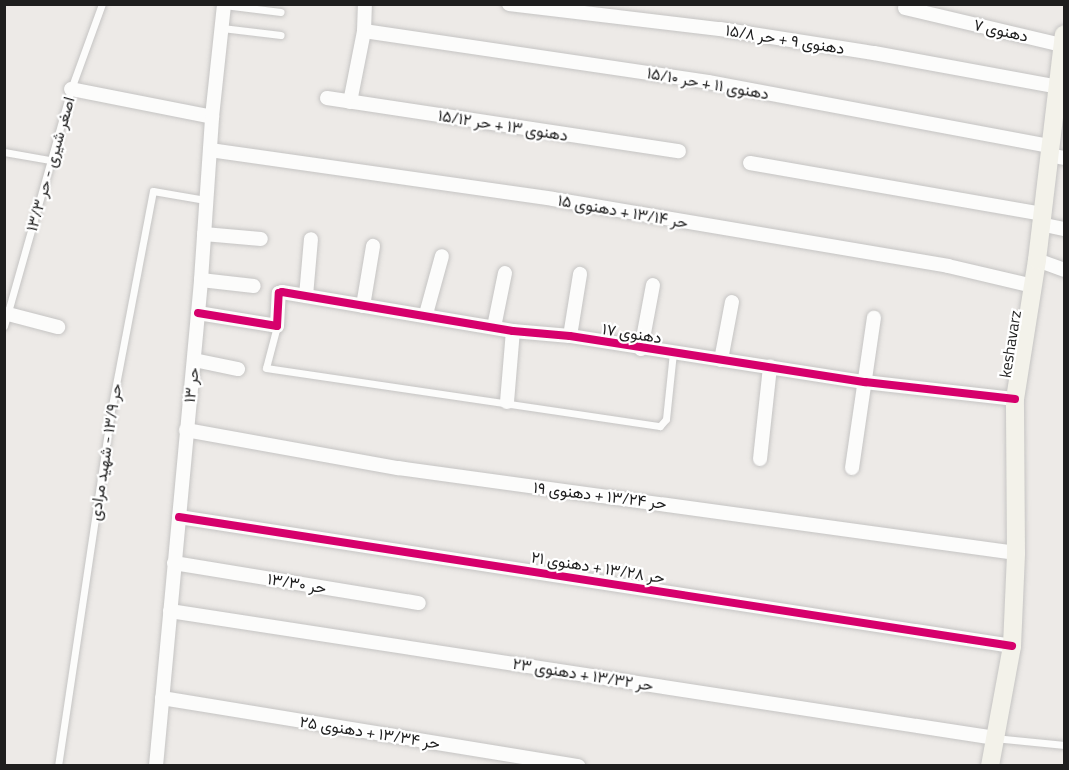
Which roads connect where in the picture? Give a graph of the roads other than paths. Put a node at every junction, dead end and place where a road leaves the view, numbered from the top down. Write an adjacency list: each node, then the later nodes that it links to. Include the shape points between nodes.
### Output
1 (102, 4): 12 (lane, اصغر شیری - حر ۱۳/۳)
2 (365, 4): 8 (street)
3 (508, 4): 11 (street, دهنوی ۹ + حر ۱۵/۸, via 720,29)
4 (224, 5): 6 (lane); 7 (street, حر ۱۳)
5 (905, 8): 10 (street, دهنوی ۷)
6 (281, 12)
7 (222, 28): 9 (lane); 15 (street, حر ۱۳)
8 (364, 32): 14 (street); 19 (street, دهنوی ۱۱ + حر ۱۵/۱۰, via 699,80)
9 (281, 35)
10 (1063, 40): 11 (street, keshavarz)
11 (1062, 87): 19 (street, keshavarz)
12 (71, 89): 15 (street); 20 (lane, اصغر شیری - حر ۱۳/۳)
13 (327, 98): 14 (street, دهنوی ۱۳ + حر ۱۵/۱۲)
14 (350, 102): 17 (street, دهنوی ۱۳ + حر ۱۵/۱۲)
15 (212, 117): 16 (street, حر ۱۳)
16 (210, 150): 22 (street, حر ۱۳); 37 (street, حر ۱۳/۱۴ + دهنوی ۱۵, via 553,199 948,266)
17 (679, 151)
18 (4, 152): 20 (lane)
19 (1054, 153): 23 (street, keshavarz)
20 (51, 160): 44 (lane, اصغر شیری - حر ۱۳/۳)
21 (750, 163): 23 (street)
22 (205, 200): 25 (street, حر ۱۳); 71 (lane, حر ۱۳/۹ - شهید مرادی, via 153,191 110,416)
23 (1040, 219): 24 (street); 30 (street, keshavarz)
24 (1065, 229)
25 (204, 234): 26 (street); 34 (street, حر ۱۳)
26 (261, 239)
27 (311, 239): 38 (street)
28 (373, 246): 40 (street)
29 (442, 256): 42 (street)
30 (1037, 260): 31 (street); 37 (street, keshavarz)
31 (1065, 270)
32 (505, 273): 47 (street)
33 (580, 274): 49 (street)
34 (201, 280): 36 (street); 41 (street, حر ۱۳)
35 (653, 285): 50 (street)
36 (254, 286)
37 (1033, 286): 57 (street, keshavarz)
38 (306, 296): 40 (street, دهنوی ۱۷); 45 (street, دهنوی ۱۷, via 279,293)
39 (732, 302): 53 (street)
40 (363, 306): 42 (street, دهنوی ۱۷)
41 (198, 313): 45 (street); 52 (street, حر ۱۳)
42 (426, 314): 47 (street, دهنوی ۱۷)
43 (874, 318): 56 (street)
44 (6, 320): 46 (street)
45 (277, 326): 58 (lane, via 266,368)
46 (58, 327)
47 (494, 327): 48 (street, دهنوی ۱۷)
48 (513, 331): 49 (street, دهنوی ۱۷); 58 (street)
49 (570, 336): 50 (street, دهنوی ۱۷)
50 (641, 349): 51 (street, دهنوی ۱۷)
51 (673, 352): 53 (street, دهنوی ۱۷); 58 (lane, via 666,419 660,426)
52 (194, 360): 55 (street); 59 (street, حر ۱۳)
53 (721, 360): 54 (street, دهنوی ۱۷)
54 (770, 367): 56 (street, دهنوی ۱۷); 60 (street)
55 (238, 369)
56 (865, 382): 57 (street, دهنوی ۱۷); 61 (street)
57 (1015, 399): 63 (street, keshavarz)
58 (507, 402)
59 (186, 429): 62 (street, حر ۱۳); 63 (street, حر ۱۳/۲۴ + دهنوی ۱۹, via 398,468)
60 (760, 459)
61 (852, 468)
62 (179, 518): 64 (street, حر ۱۳); 67 (street, حر ۱۳/۲۸ + دهنوی ۲۱)
63 (1016, 553): 67 (street, keshavarz)
64 (174, 563): 65 (street, حر ۱۳/۳۰); 66 (street, حر ۱۳)
65 (419, 603)
66 (170, 611): 68 (street, حر ۱۳); 69 (street, حر ۱۳/۳۲ + دهنوی ۲۳)
67 (1012, 646): 69 (street, keshavarz)
68 (162, 698): 72 (street, حر ۱۳); 73 (street, حر ۱۳/۳۴ + دهنوی ۲۵)
69 (995, 738): 70 (lane); 74 (street, keshavarz)
70 (1065, 745)
71 (58, 765)
72 (156, 765)
73 (578, 765)
74 (990, 765)

